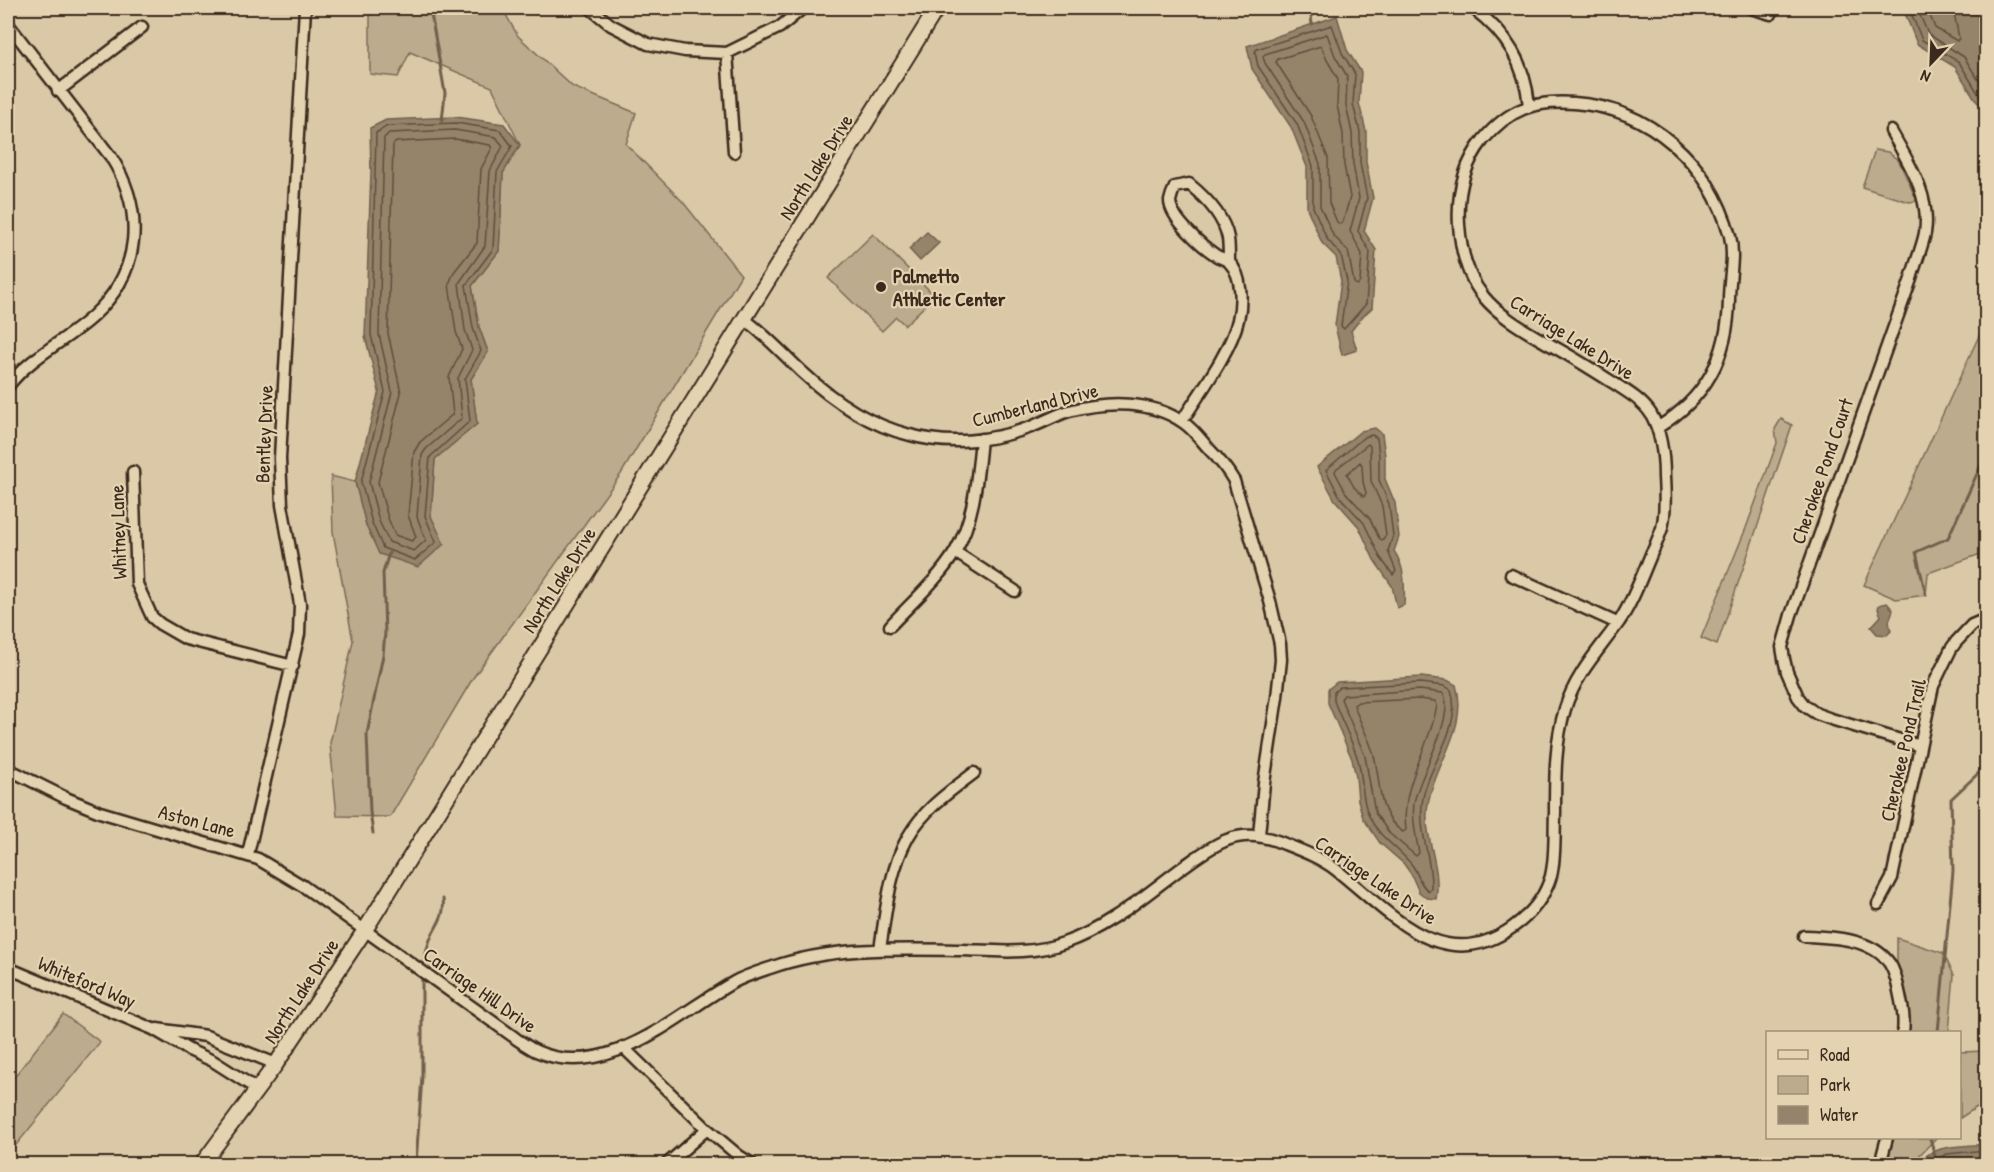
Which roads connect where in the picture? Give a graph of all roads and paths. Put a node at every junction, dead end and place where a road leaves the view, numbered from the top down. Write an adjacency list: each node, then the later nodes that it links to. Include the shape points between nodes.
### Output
1 (306, 8): 28 (street, Bentley Drive, via 280,458 282,505 300,604)
2 (590, 8): 10 (street, via 611,25 648,44)
3 (803, 8): 10 (street, via 780,27)
4 (937, 8): 16 (main road, North Lake Drive)
5 (1751, 8): 7 (street)
6 (1474, 9): 12 (street, via 1488,19 1515,53)
7 (1771, 14)
8 (8, 24): 11 (street)
9 (142, 27): 11 (street)
10 (727, 53): 14 (street)
11 (58, 91): 17 (street, via 122,175 133,210 133,242 124,274 107,302 29,363)
12 (1529, 105): 19 (street, Carriage Lake Drive, via 1493,129 1467,167 1458,216 1466,266 1495,311 1638,399); 19 (street, Carriage Lake Drive, via 1579,103 1616,110 1649,125 1685,155 1716,199 1733,256 1726,335 1695,399)
13 (1891, 131): 29 (street, Cherokee Pond Court, via 1916,176 1924,207 1925,233 1782,647 1798,697 1810,710)
14 (734, 152)
15 (1229, 262): 15 (street, via 1189,233 1172,209 1170,200 1175,187 1189,184 1218,215 1228,237); 18 (street, via 1240,291 1238,322)
16 (744, 319): 20 (street, Cumberland Drive, via 803,373 874,423 926,439); 35 (main road, North Lake Drive)
17 (8, 386)
18 (1182, 421): 20 (street, Cumberland Drive, via 1164,412 1114,404 1068,412 1031,427); 32 (street, Cumberland Drive, via 1234,481 1280,644)
19 (1657, 428): 26 (street, Carriage Lake Drive, via 1664,472 1662,530)
20 (981, 439): 22 (street, via 968,523)
21 (133, 472): 28 (street, Whitney Lane, via 136,584 153,617 186,639)
22 (955, 552): 24 (street); 27 (street)
23 (1511, 575): 26 (street)
24 (1015, 591)
25 (1986, 619): 29 (street, Cherokee Pond Trail, via 1972,625 1951,649 1934,686)
26 (1617, 623): 32 (street, Carriage Lake Drive, via 1582,671 1565,707 1557,756 1555,837 1547,886 1528,915 1502,934 1465,945 1432,940 1380,909 1327,863)
27 (890, 626)
28 (293, 666): 33 (street, Bentley Drive)
29 (1920, 746): 34 (street, Cherokee Pond Trail, via 1892,878)
30 (8, 768): 33 (street, Aston Lane, via 100,812)
31 (974, 772): 37 (street, via 935,804 908,838 890,887)
32 (1259, 835): 37 (street, Carriage Lake Drive, via 1225,840 1116,916 1058,946 1027,951)
33 (248, 854): 35 (street, Aston Lane, via 303,886)
34 (1878, 904)
35 (365, 930): 41 (street, Carriage Hill Drive, via 534,1050 571,1059 597,1057); 42 (main road, North Lake Drive)
36 (1804, 936): 40 (street, via 1860,943 1880,953 1891,965 1896,980)
37 (880, 949): 41 (street, Carriage Lake Drive, via 798,959 737,980 655,1034)
38 (8, 968): 39 (street, Whiteford Way)
39 (153, 1029): 42 (street, Whiteford Way, via 206,1036); 43 (street, Whiteford Way)
40 (1903, 1031)
41 (623, 1047): 44 (street)
42 (276, 1064): 43 (main road, North Lake Drive)
43 (257, 1089): 46 (main road, North Lake Drive)
44 (707, 1129): 47 (street); 48 (street)
45 (1886, 1139): 49 (street)
46 (202, 1164)
47 (667, 1164)
48 (752, 1164)
49 (1880, 1164)

